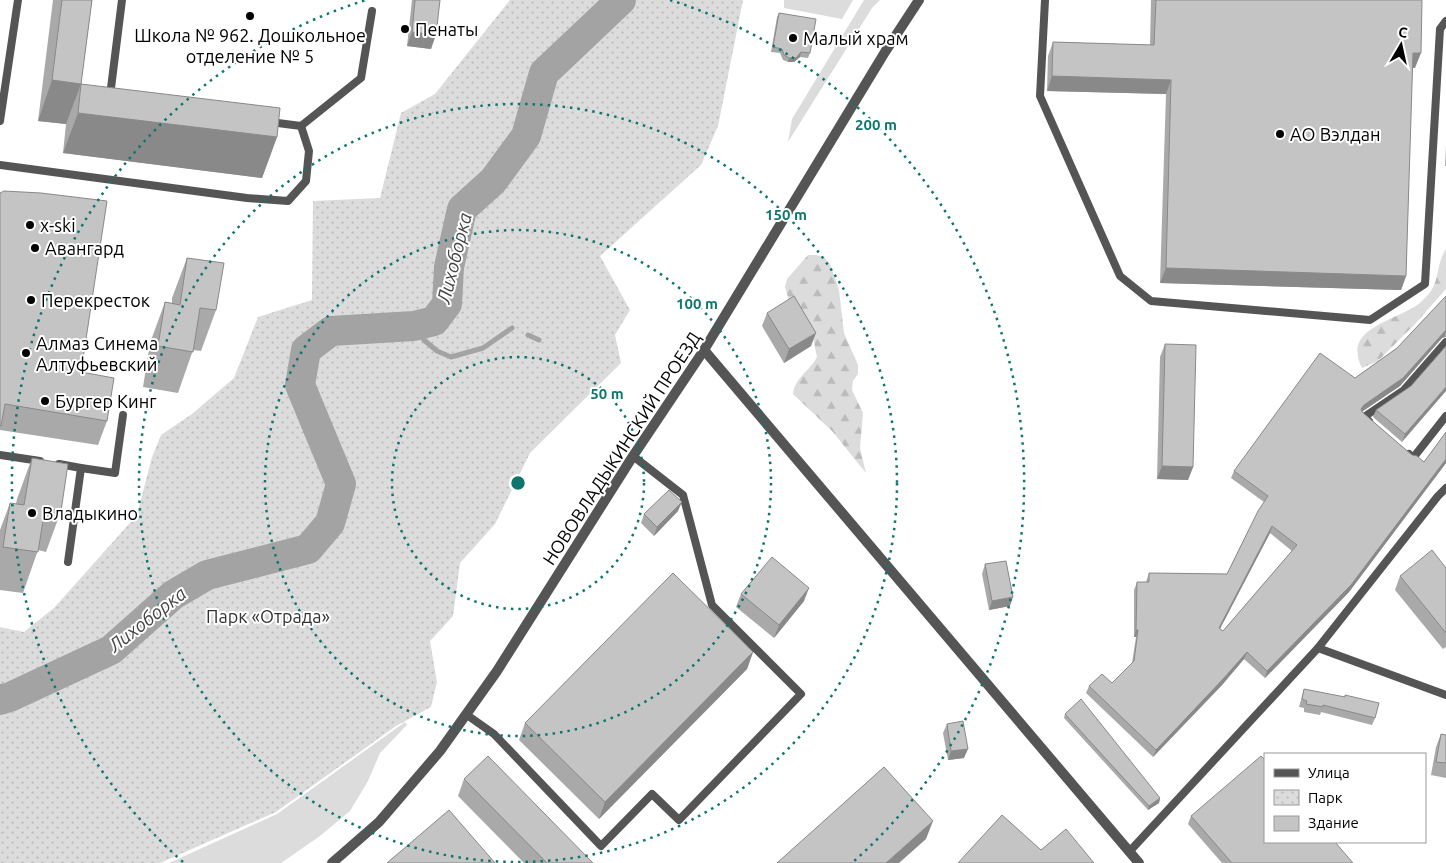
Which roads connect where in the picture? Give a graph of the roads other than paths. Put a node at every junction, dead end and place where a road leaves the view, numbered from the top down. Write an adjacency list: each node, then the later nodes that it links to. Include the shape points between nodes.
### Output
1 (18, 0): 8 (lane)
2 (122, 0): 7 (lane, via 109,100)
3 (919, 0): 13 (street, НОВОВЛАДЫКИНСКИЙ ПРОЕЗД)
4 (1044, 0): 6 (lane, via 1040,96 1120,276 1151,301 1370,320 1425,284 1440,29)
5 (372, 11): 10 (lane, via 361,78)
6 (1446, 21)
7 (119, 102)
8 (0, 121)
9 (263, 121): 10 (lane)
10 (301, 126): 11 (lane, via 309,151 306,181 288,201)
11 (0, 165)
12 (1446, 342): 16 (lane, via 1404,390 1364,417)
13 (704, 350): 19 (street, НОВОВЛАДЫКИНСКИЙ ПРОЕЗД); 28 (street)
14 (123, 415): 22 (lane, via 115,473)
15 (1446, 416): 17 (lane, via 1413,458)
16 (1378, 429)
17 (1399, 446)
18 (0, 455): 20 (lane)
19 (633, 456): 27 (street, НОВОВЛАДЫКИНСКИЙ ПРОЕЗД); 27 (lane, via 683,494 712,605 801,694 679,820 652,794 601,846 494,734)
20 (45, 462)
21 (54, 464): 22 (lane)
22 (82, 468): 24 (lane)
23 (1446, 488): 25 (lane)
24 (68, 562)
25 (1318, 648): 26 (lane); 28 (lane)
26 (1446, 695)
27 (467, 715): 29 (street, НОВОВЛАДЫКИНСКИЙ ПРОЕЗД, via 379,822)
28 (1129, 852): 30 (street)
29 (332, 863)
30 (1139, 863)

